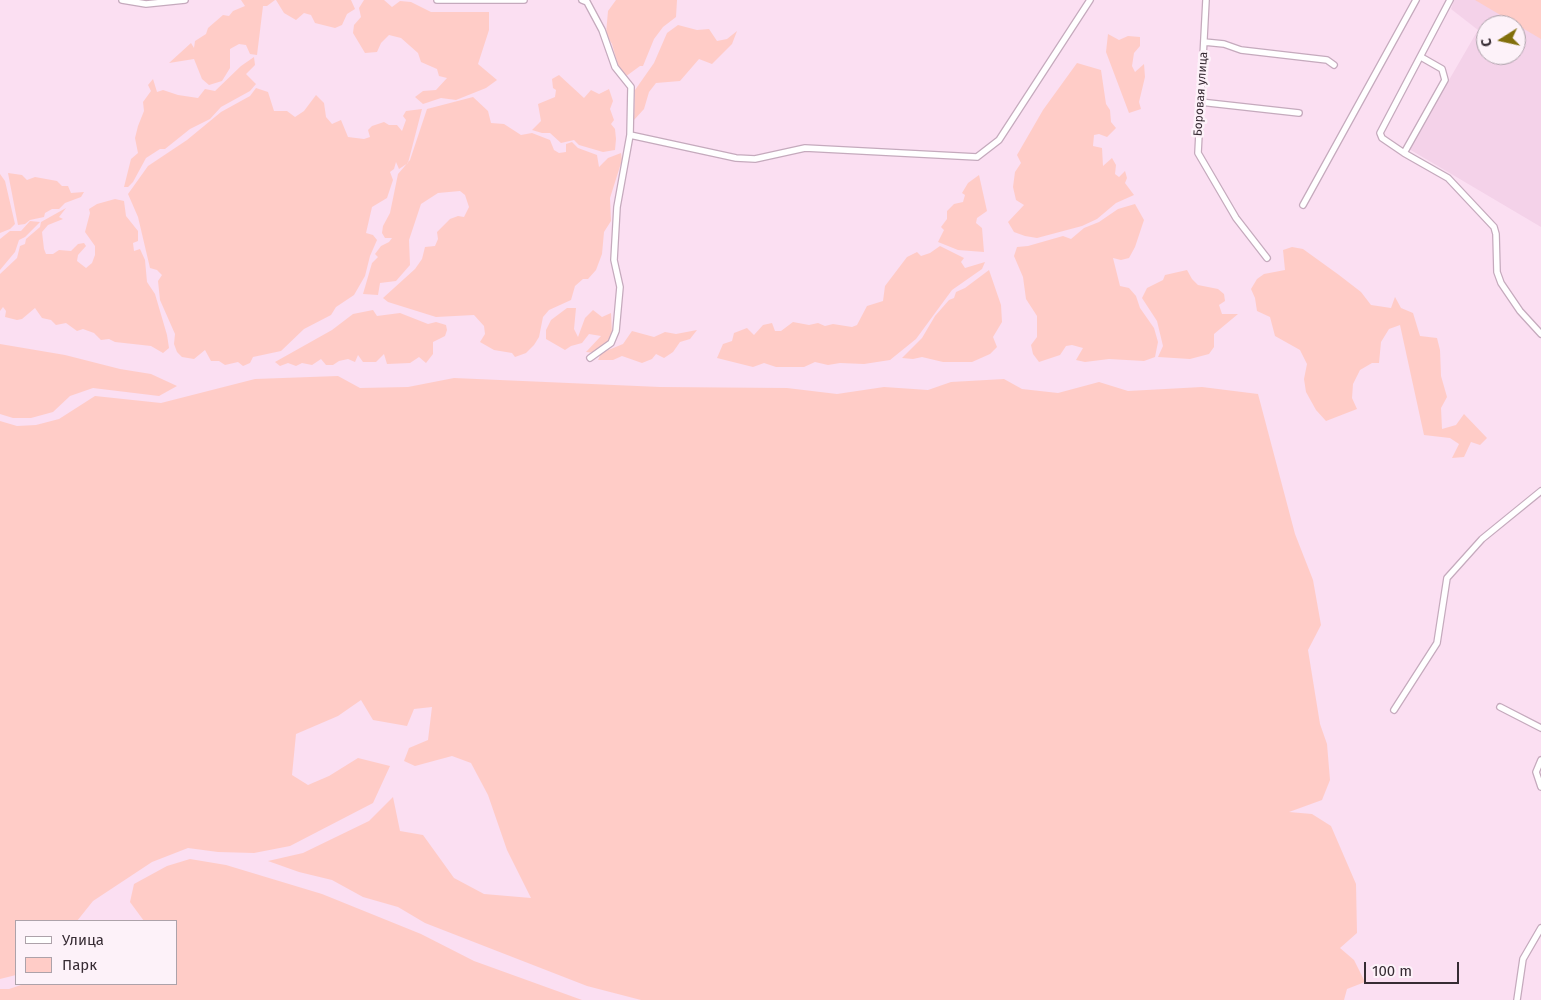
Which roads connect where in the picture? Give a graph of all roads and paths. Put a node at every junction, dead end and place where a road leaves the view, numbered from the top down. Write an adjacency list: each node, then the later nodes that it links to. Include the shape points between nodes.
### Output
1 (122, 0): 2 (street, via 146,4)
2 (185, 0)
3 (438, 0): 4 (street)
4 (524, 0)
5 (582, 0): 15 (street, via 587,2 602,30 615,67 631,88)
6 (1090, 0): 15 (street, via 999,140 977,157 805,148 755,159 736,158)
7 (1206, 0): 10 (street, Боровая улица)
8 (1416, 0): 17 (street)
9 (1450, 0): 11 (street)
10 (1204, 42): 12 (street, via 1241,50 1327,60); 13 (street, Боровая улица)
11 (1421, 57): 16 (street, via 1380,133 1382,138); 16 (street, via 1442,69 1445,80)
12 (1334, 65)
13 (1200, 102): 14 (street); 18 (street, Боровая улица, via 1200,159 1236,218)
14 (1299, 113)
15 (630, 135): 20 (street, via 617,207 614,260 620,287 616,330 612,343)
16 (1404, 153): 19 (street, via 1448,178 1494,227 1501,283)
17 (1303, 205)
18 (1267, 258)
19 (1541, 334)
20 (590, 358)
21 (1541, 491): 23 (street, via 1482,539 1446,578 1437,643)
22 (1500, 707): 24 (street)
23 (1394, 710)
24 (1541, 728)
25 (1541, 760): 26 (street, via 1536,772)
26 (1541, 787)
27 (1541, 928): 28 (street, via 1522,959)
28 (1517, 1000)

